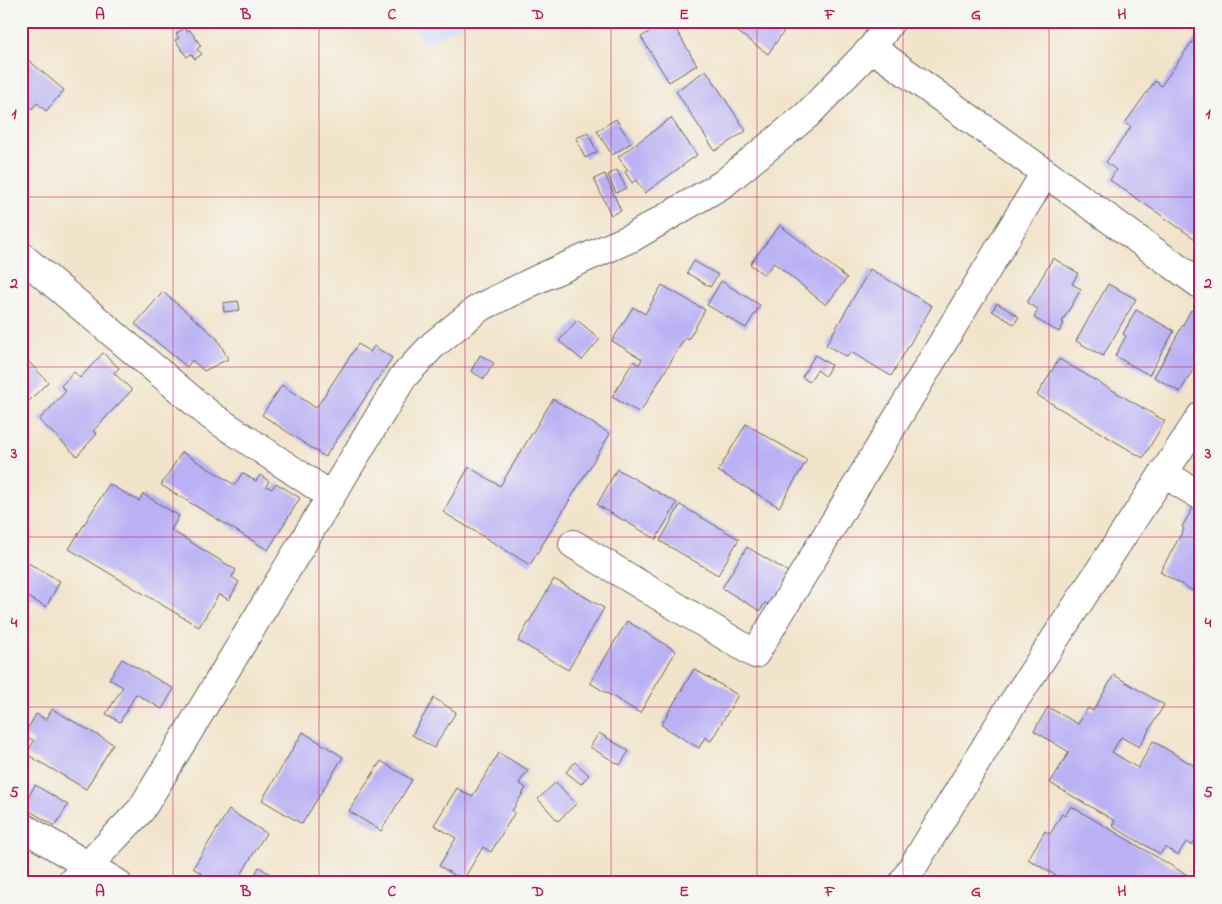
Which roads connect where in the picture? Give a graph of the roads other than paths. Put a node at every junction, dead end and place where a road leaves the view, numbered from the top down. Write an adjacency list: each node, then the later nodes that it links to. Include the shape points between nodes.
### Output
1 (891, 21): 2 (street)
2 (872, 48): 3 (street); 8 (street, via 807,116 723,184 633,237 479,308 433,345 403,377)
3 (1045, 172): 5 (street); 10 (street, via 755,654)
4 (21, 256): 8 (street, via 210,415)
5 (1201, 285)
6 (1201, 416): 7 (street)
7 (1163, 473): 9 (street); 14 (street, via 1003,718)
8 (331, 496): 12 (street, via 141,810)
9 (1201, 496)
10 (573, 544)
11 (21, 826): 12 (street)
12 (79, 874): 13 (street)
13 (117, 883)
14 (903, 883)

